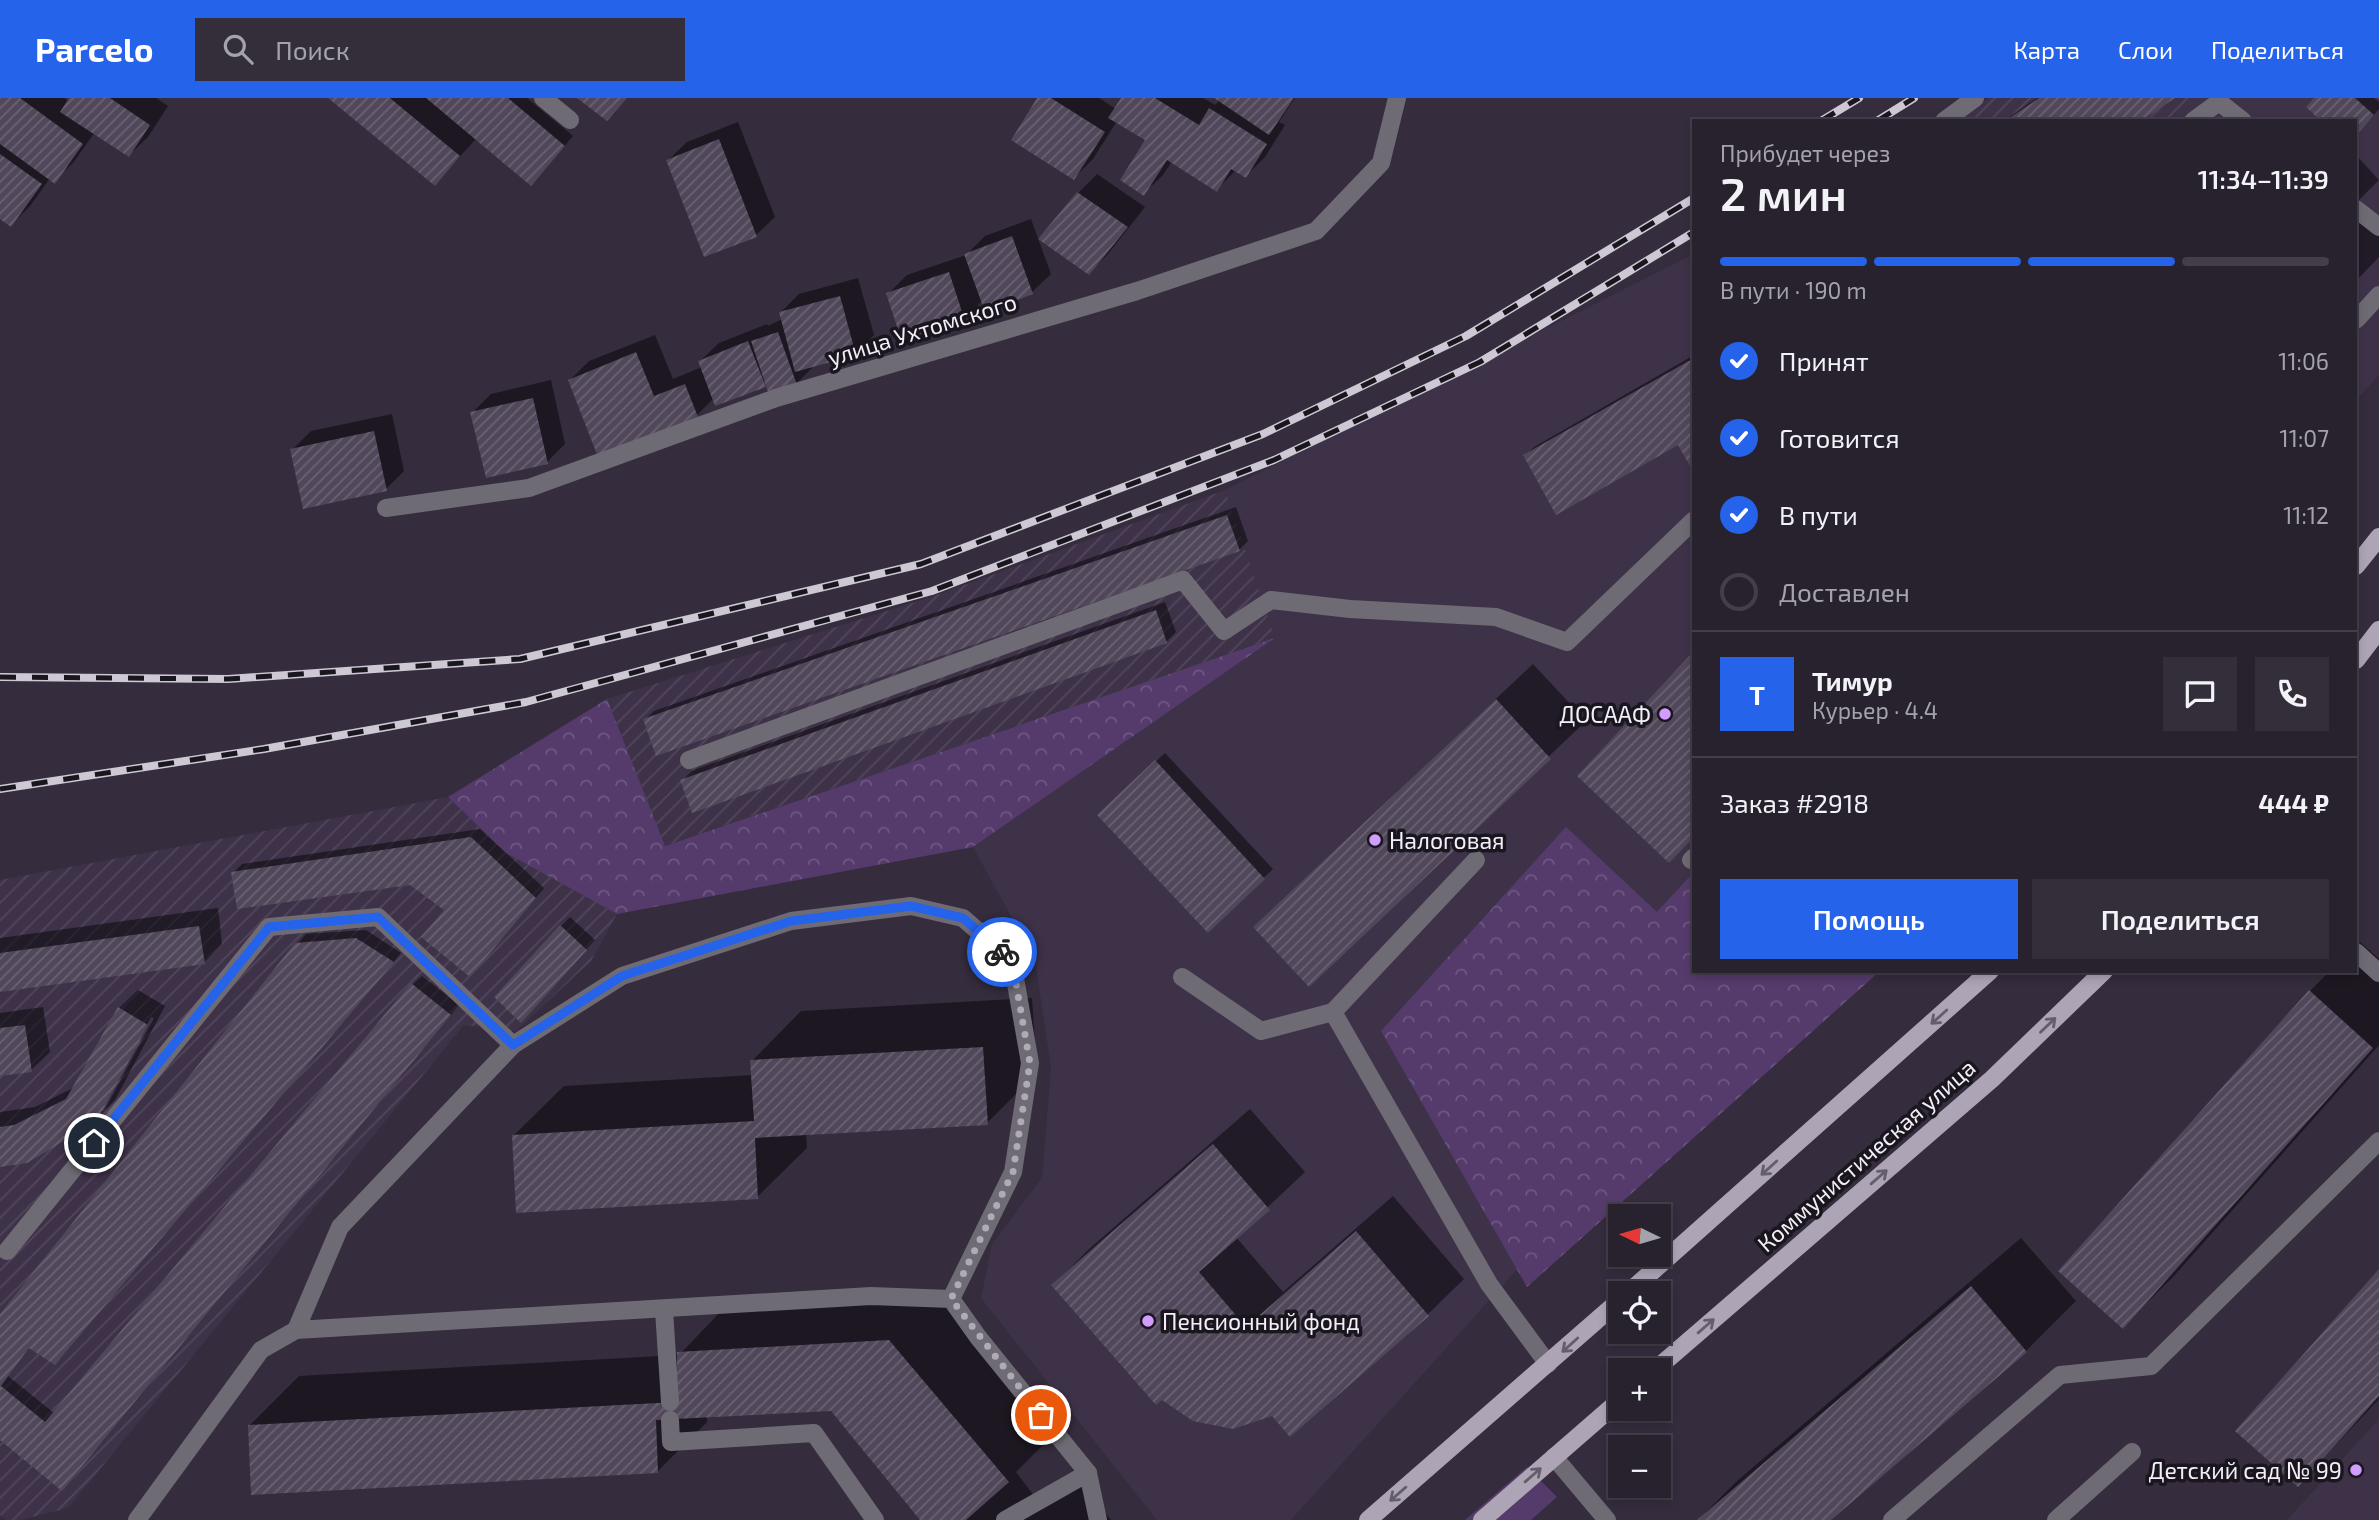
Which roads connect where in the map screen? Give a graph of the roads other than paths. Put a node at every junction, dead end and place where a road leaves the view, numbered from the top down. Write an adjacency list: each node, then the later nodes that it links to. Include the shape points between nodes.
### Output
1 (543, 98): 7 (street)
2 (1397, 98): 12 (street, улица Ухтомского, via 1381,163 1316,231 1137,291 776,398 529,488)
3 (1975, 98): 4 (street)
4 (1947, 119)
5 (2196, 119): 6 (street, via 2220,102)
6 (2241, 119)
7 (570, 120)
8 (2357, 210): 9 (street)
9 (2379, 228)
10 (2379, 295): 11 (street)
11 (2357, 319)
12 (386, 508)
13 (1692, 522): 18 (street, via 1567,642 1496,617 1271,600 1224,631 1183,580)
14 (2379, 537): 15 (main road)
15 (2357, 565)
16 (2379, 631): 17 (main road)
17 (2357, 659)
18 (689, 760)
19 (1476, 860): 25 (street)
20 (2357, 953): 23 (street)
21 (1988, 973): 29 (main road, one-way to 29)
22 (2102, 973): 34 (main road, Коммунистическая улица, one-way to 22, via 1992,1079)
23 (2379, 974)
24 (1182, 978): 25 (street, via 1261,1031)
25 (1333, 1012): 35 (street, via 1489,1284)
26 (513, 1045): 28 (street, via 378,917 269,927); 30 (street, via 622,976 791,921 911,906 963,918 1012,961 1030,1063 1013,1172); 33 (street, via 340,1227)
27 (2379, 1140): 47 (street, via 2151,1366 2060,1375)
28 (7, 1251)
29 (1641, 1281)
30 (951, 1299): 31 (street, via 871,1296); 39 (street)
31 (664, 1310): 33 (street); 41 (street, via 671,1441 814,1433)
32 (1608, 1311): 35 (main road, one-way to 35)
33 (296, 1330): 40 (street, via 261,1350)
34 (1669, 1358)
35 (1548, 1364): 44 (main road, one-way to 44)
36 (1608, 1410): 38 (main road)
37 (2132, 1452): 48 (street)
38 (1554, 1457): 45 (main road, one-way to 38); 46 (street)
39 (1088, 1473): 42 (street); 43 (street)
40 (137, 1520)
41 (875, 1520)
42 (1005, 1520)
43 (1098, 1520)
44 (1368, 1520)
45 (1482, 1520)
46 (1607, 1520)
47 (1892, 1520)
48 (2056, 1520)

